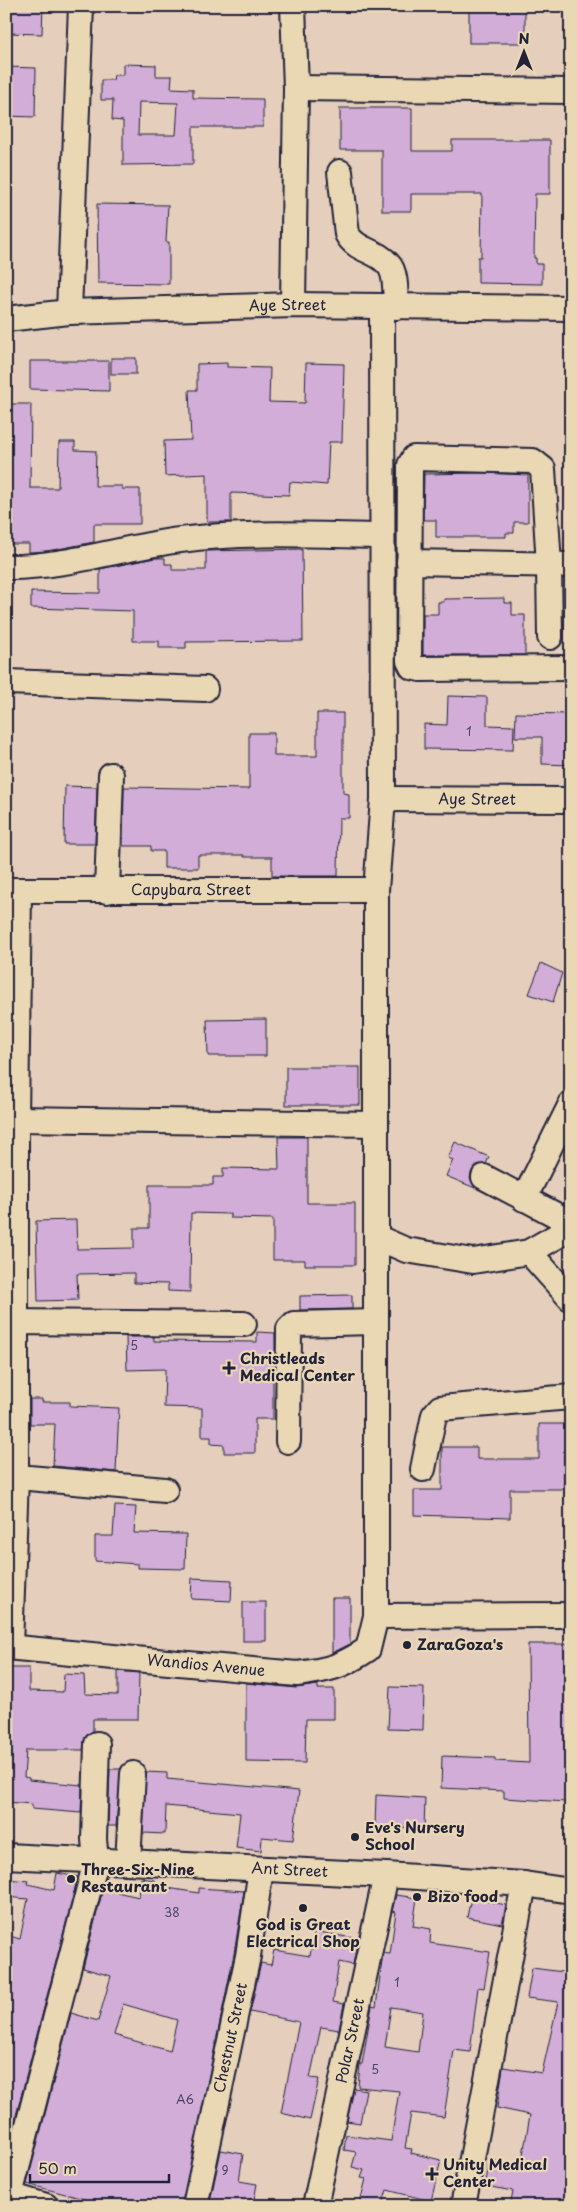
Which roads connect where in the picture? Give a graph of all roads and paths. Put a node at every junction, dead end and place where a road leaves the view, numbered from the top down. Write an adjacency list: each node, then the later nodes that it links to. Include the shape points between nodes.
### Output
1 (81, 6): 9 (street)
2 (293, 6): 3 (street)
3 (296, 88): 4 (street); 6 (street)
4 (571, 91)
5 (340, 172): 7 (street, Wandios Avenue, via 347,234 351,241 388,263 393,273)
6 (293, 305): 7 (street, Aye Street); 9 (street, Aye Street)
7 (389, 307): 8 (street, Aye Street); 11 (street, Wandios Avenue)
8 (571, 308)
9 (69, 312): 10 (street, Aye Street)
10 (6, 319)
11 (382, 536): 14 (street, via 248,533 180,540 96,556); 20 (street, Wandios Avenue)
12 (409, 562): 13 (street); 13 (street, via 410,465 414,458 533,461 543,469); 16 (street, via 409,661 412,667)
13 (560, 565): 15 (street)
14 (6, 567)
15 (550, 637)
16 (571, 668)
17 (6, 682): 18 (street)
18 (206, 689)
19 (111, 775): 24 (street)
20 (383, 799): 21 (street, Aye Street); 22 (street, Wandios Avenue)
21 (571, 800)
22 (376, 890): 24 (street, Capybara Street); 27 (street, Wandios Avenue)
23 (13, 891): 24 (street, Capybara Street); 26 (street)
24 (107, 891)
25 (571, 1104): 29 (street)
26 (16, 1119): 27 (street); 35 (street)
27 (376, 1124): 32 (street, Wandios Avenue)
28 (484, 1177): 29 (street)
29 (524, 1198): 30 (street)
30 (571, 1223)
31 (571, 1228): 33 (street)
32 (376, 1237): 33 (street, via 406,1250 473,1261); 36 (street, Wandios Avenue)
33 (530, 1252): 34 (street)
34 (571, 1299)
35 (11, 1322): 37 (street); 41 (street)
36 (376, 1322): 39 (street, via 294,1324 289,1329); 44 (street, Wandios Avenue)
37 (244, 1324)
38 (571, 1397): 40 (street, via 440,1408 434,1415)
39 (288, 1441)
40 (424, 1469)
41 (11, 1476): 42 (street); 45 (street)
42 (165, 1490)
43 (571, 1615): 44 (street)
44 (376, 1616): 45 (street, Wandios Avenue, via 368,1649 330,1670 297,1674)
45 (8, 1647)
46 (97, 1744): 49 (street)
47 (133, 1774): 50 (street)
48 (6, 1856): 49 (street, Ant Street)
49 (96, 1861): 50 (street, Ant Street); 55 (street)
50 (128, 1862): 51 (street, Ant Street)
51 (261, 1868): 52 (street, Ant Street); 57 (street, Chestnut Street, via 248,1956)
52 (386, 1875): 53 (street, Ant Street); 58 (street, Polar Street)
53 (524, 1884): 54 (street, Ant Street); 59 (street)
54 (571, 1891)
55 (8, 2195): 56 (street)
56 (46, 2206)
57 (195, 2206)
58 (315, 2206)
59 (463, 2206)

